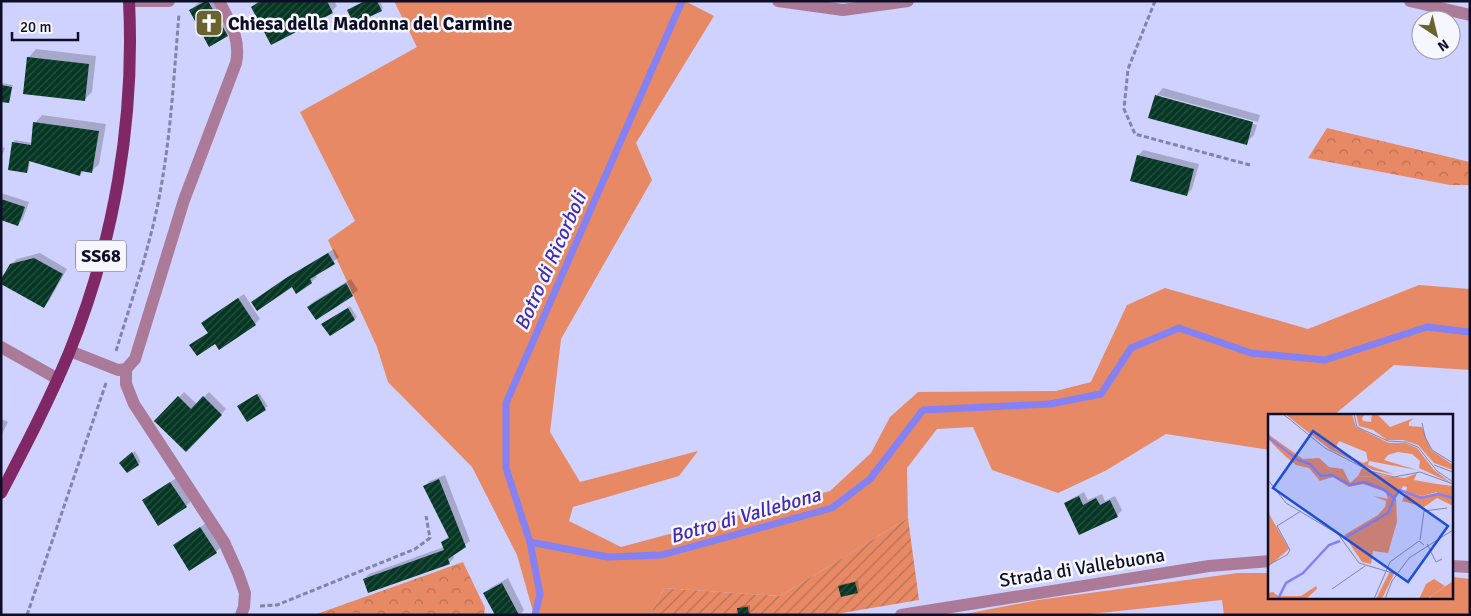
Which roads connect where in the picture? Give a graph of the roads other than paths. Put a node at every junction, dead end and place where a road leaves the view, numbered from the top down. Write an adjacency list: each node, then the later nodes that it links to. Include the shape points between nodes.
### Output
1 (131, 1): 6 (street); 9 (main road, SS68, via 128,96 118,180 96,275)
2 (219, 1): 10 (street, via 236,37 236,63 189,185 137,356)
3 (778, 1): 4 (street, via 843,10)
4 (908, 1)
5 (1410, 1): 7 (street)
6 (174, 4)
7 (1470, 15)
8 (1, 346): 11 (street)
9 (70, 351): 10 (street, via 111,369); 11 (main road, SS68)
10 (126, 369): 16 (street, via 126,384 134,404 215,526 232,559 245,592)
11 (58, 379): 12 (main road, SS68)
12 (1, 493)
13 (1268, 560): 17 (street, Strada di Vallebuona, via 1209,566)
14 (1454, 566): 15 (street)
15 (1470, 567)
16 (243, 611)
17 (901, 615)

